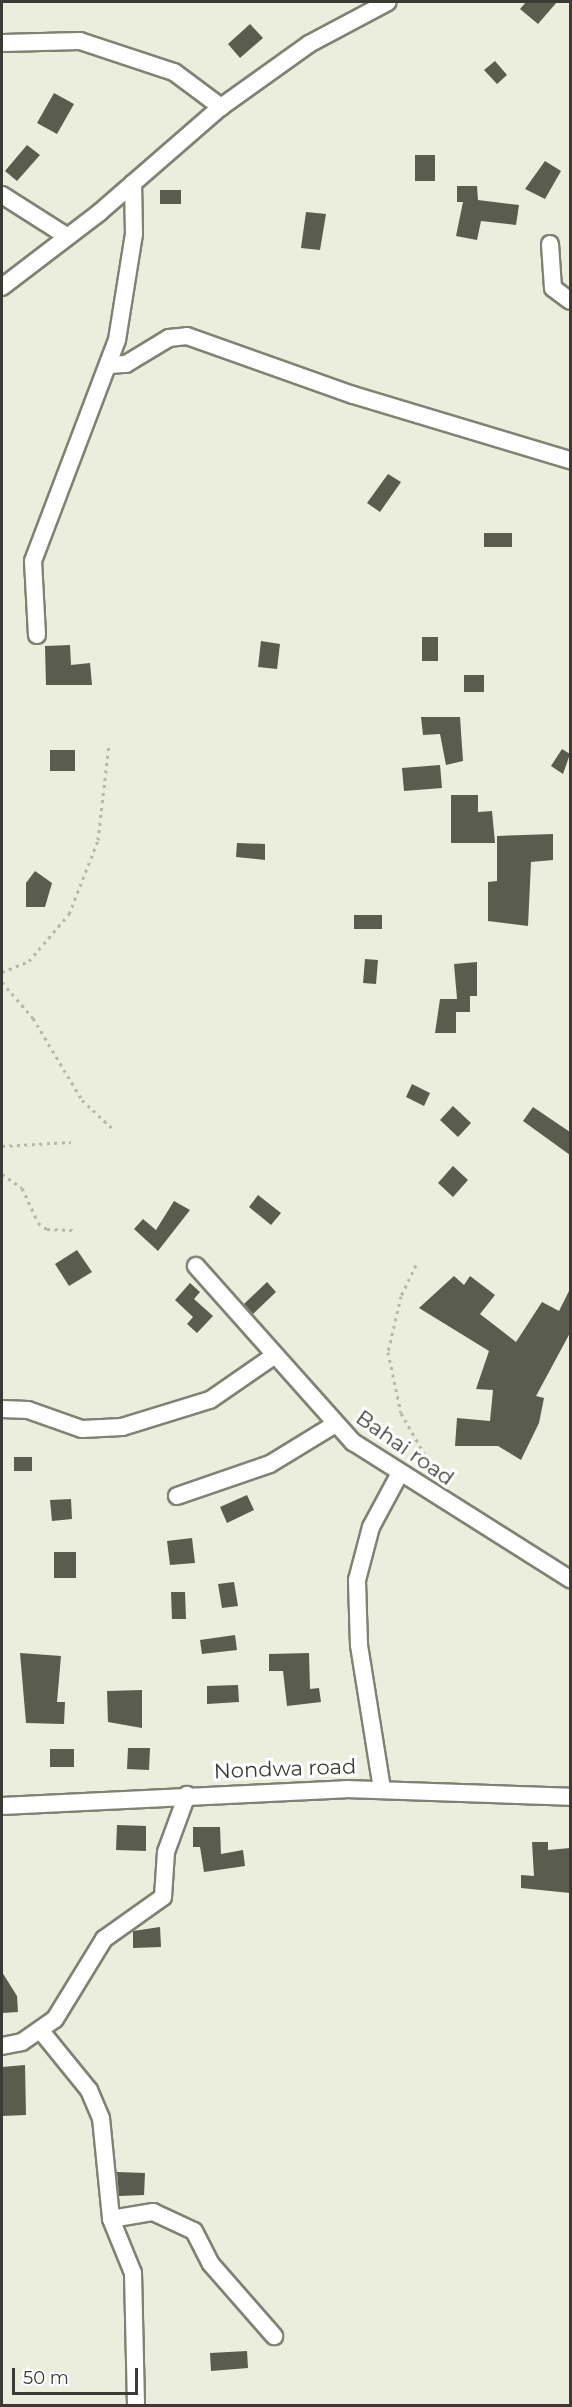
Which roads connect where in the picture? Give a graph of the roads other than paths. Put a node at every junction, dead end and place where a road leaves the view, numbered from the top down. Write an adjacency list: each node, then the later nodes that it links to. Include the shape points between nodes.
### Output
1 (388, 2): 3 (street, via 309,44)
2 (3, 43): 3 (street, via 80,41 174,72)
3 (221, 107): 4 (street)
4 (133, 183): 6 (street); 10 (street, via 133,246)
5 (2, 195): 6 (street)
6 (65, 235): 8 (street)
7 (550, 244): 9 (street, via 553,288)
8 (2, 287)
9 (570, 301)
10 (110, 365): 11 (street, via 126,363 169,338 187,336 353,395); 12 (street, via 33,561)
11 (570, 460)
12 (37, 635)
13 (196, 1266): 14 (street, Bahai road)
14 (272, 1356): 15 (street, via 210,1400 122,1427 82,1429 28,1410); 16 (street, Bahai road)
15 (2, 1409)
16 (334, 1425): 17 (street, Bahai road); 18 (street, via 270,1464)
17 (399, 1475): 19 (street, Bahai road); 20 (street, via 371,1527 357,1580 359,1645)
18 (177, 1496)
19 (570, 1580)
20 (382, 1789): 21 (street, Nondwa road); 22 (street, Nondwa road)
21 (187, 1794): 23 (street, Nondwa road); 24 (street, via 166,1852 163,1897 104,1939 68,2001)
22 (570, 1797)
23 (2, 1806)
24 (42, 2031): 25 (street); 26 (street, via 89,2090 100,2118)
25 (2, 2046)
26 (111, 2219): 27 (street, via 153,2212 194,2231 211,2264); 28 (street, via 133,2273)
27 (274, 2336)
28 (136, 2406)

